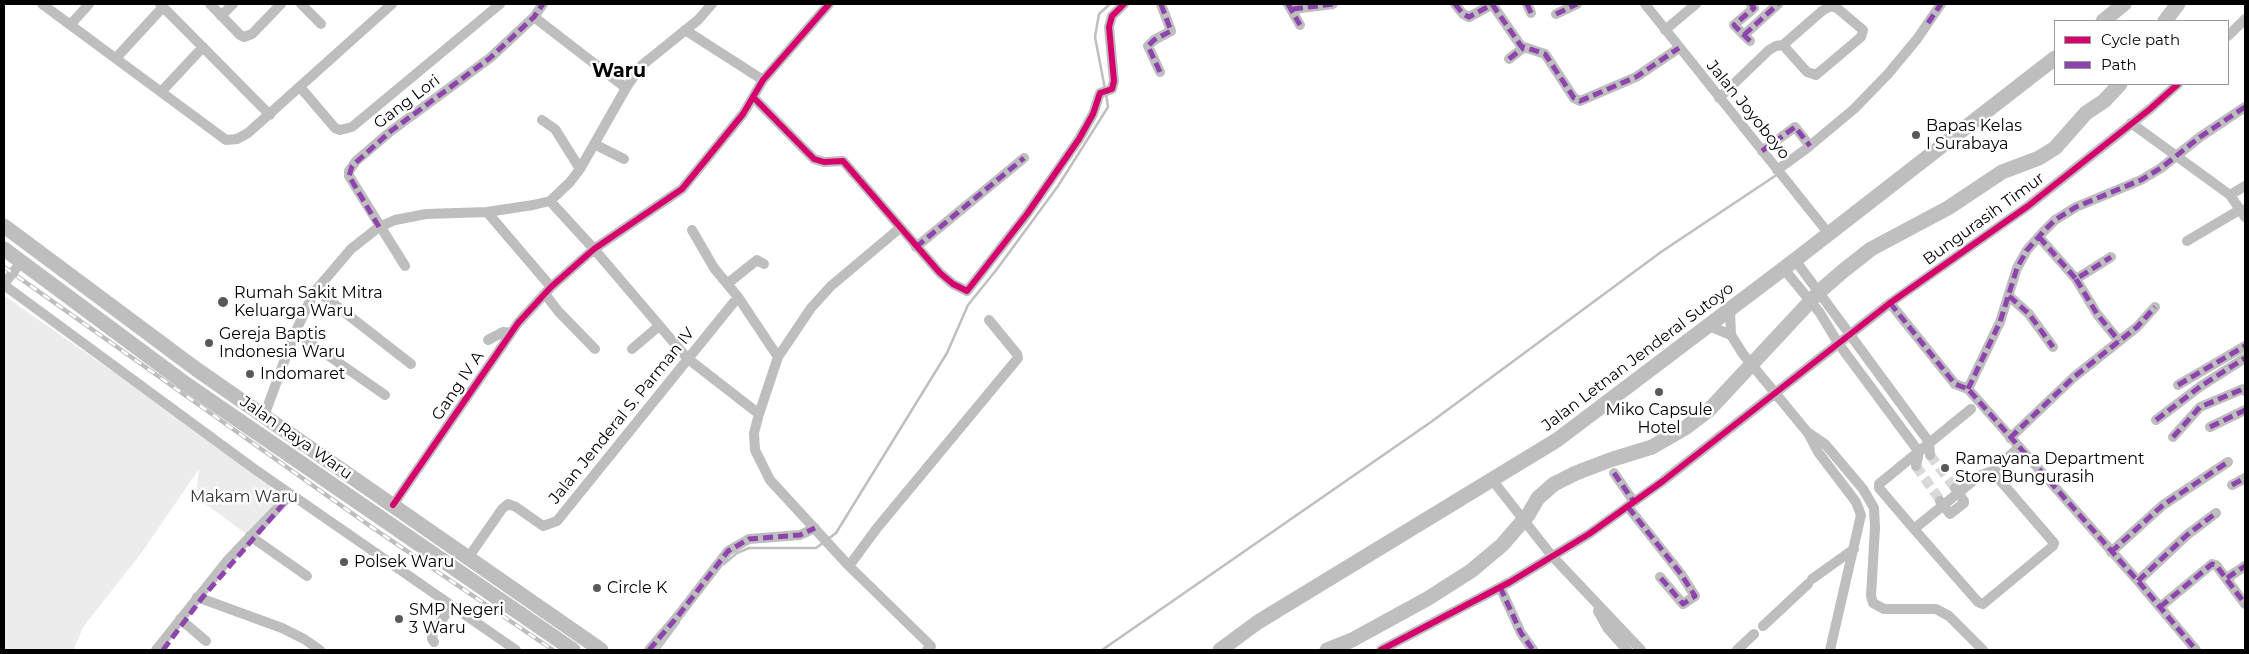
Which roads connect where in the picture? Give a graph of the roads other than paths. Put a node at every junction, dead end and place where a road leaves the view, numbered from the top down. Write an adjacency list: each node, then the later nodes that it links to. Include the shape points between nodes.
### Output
1 (42, 4): 31 (street)
2 (89, 4): 31 (street)
3 (210, 4): 27 (street)
4 (233, 4): 27 (street)
5 (281, 4): 27 (street, via 248,37 240,35)
6 (301, 4): 32 (street)
7 (392, 4): 47 (street)
8 (500, 4): 47 (street, via 352,127 335,128)
9 (543, 4): 28 (street)
10 (712, 4): 34 (street)
11 (830, 4): 45 (street, Gang IV A)
12 (1124, 4): 76 (street, via 1112,16 1109,26 1114,81 1099,94 1079,139 970,289 964,291 953,284)
13 (1161, 4): 44 (street, via 1171,31 1148,46)
14 (1333, 4): 24 (street)
15 (1455, 4): 16 (street, via 1467,17)
16 (1492, 4): 39 (street)
17 (1577, 4): 26 (street)
18 (1696, 4): 35 (street)
19 (1751, 4): 20 (street, via 1754,8 1734,25 1747,38)
20 (1778, 4)
21 (1940, 4): 57 (street, via 1888,74 1854,109)
22 (2124, 4): 30 (highway)
23 (162, 5): 38 (street); 41 (street)
24 (1290, 6): 33 (street)
25 (1650, 6): 35 (street, Jalan Joyoboyo)
26 (1556, 14)
27 (221, 16)
28 (534, 16): 48 (street); 70 (street, Gang Lori, via 490,58 391,132 352,166 348,176)
29 (2245, 19): 36 (street)
30 (2103, 20)
31 (71, 24): 41 (street)
32 (321, 24)
33 (1300, 25)
34 (685, 30): 45 (street); 48 (street, via 641,66)
35 (1665, 30): 40 (street, Jalan Joyoboyo)
36 (2229, 35)
37 (1783, 45): 37 (street, via 1807,72 1816,75 1861,37 1863,30 1831,6); 51 (street, via 1769,50)
38 (203, 47): 49 (street); 53 (street)
39 (1524, 48): 40 (street, via 1545,54 1574,98 1580,101 1636,77); 42 (street)
40 (1679, 48): 51 (street, Jalan Joyoboyo)
41 (116, 58): 49 (street)
42 (1509, 59)
43 (2054, 59): 73 (highway, Jalan Letnan Jenderal Sutoyo)
44 (1160, 72)
45 (763, 80): 50 (street, Gang IV A)
46 (2177, 85): 55 (street, Bungurasih Timur)
47 (300, 87): 53 (street)
48 (626, 88): 56 (street)
49 (161, 92): 53 (street, via 226,140 248,134)
50 (753, 97): 71 (street, via 814,159 824,162 843,160); 78 (street, Gang IV A, via 682,189)
51 (1719, 98): 58 (street, Jalan Joyoboyo)
52 (2245, 107): 59 (street)
53 (270, 115)
54 (542, 120): 62 (street, via 555,129)
55 (2131, 123): 59 (street); 92 (street, Bungurasih Timur, via 2028,206)
56 (594, 144): 61 (street); 62 (street)
57 (1810, 146): 58 (street, via 1795,127); 63 (street)
58 (1762, 151): 63 (street, Jalan Joyoboyo)
59 (2176, 155): 65 (street); 74 (street, via 2141,180 2055,220)
60 (1024, 158): 76 (street)
61 (624, 159)
62 (580, 169): 66 (street)
63 (1780, 174): 73 (street, Jalan Joyoboyo)
64 (2245, 186): 65 (street)
65 (2230, 195): 68 (street)
66 (550, 200): 67 (street, via 532,206); 78 (street)
67 (487, 212): 70 (street, via 426,214); 88 (street)
68 (2243, 213): 75 (street)
69 (4, 226): 114 (highway)
70 (379, 227): 83 (street); 87 (street, via 351,249)
71 (900, 228): 76 (street); 110 (street, via 831,286 811,308)
72 (692, 230): 86 (street)
73 (1829, 234): 82 (highway, Jalan Letnan Jenderal Sutoyo)
74 (2039, 237): 84 (street); 89 (street, via 2027,250)
75 (2187, 241)
76 (916, 247)
77 (4, 249): 80 (highway, Jalan Raya Waru)
78 (594, 249): 88 (street, Gang IV A); 97 (street)
79 (2111, 257): 84 (street)
80 (22, 262): 85 (street); 117 (highway, Jalan Raya Waru)
81 (764, 264): 86 (street, via 757,260)
82 (1790, 264): 91 (street, via 1815,286); 94 (highway, Jalan Letnan Jenderal Sutoyo); 95 (street, via 1804,294)
83 (405, 266)
84 (2076, 279): 104 (street)
85 (4, 284): 143 (street)
86 (727, 284): 90 (street)
87 (316, 290): 101 (street); 113 (street)
88 (548, 290): 99 (street, Gang IV A); 108 (street, via 558,311)
89 (2009, 296): 107 (street, via 2029,314); 119 (street)
90 (738, 297): 110 (street); 111 (street, Jalan Jenderal S. Parman IV)
91 (1827, 302): 95 (street); 100 (street)
92 (1890, 303): 100 (street, Bungurasih Timur); 119 (street, via 1955,384)
93 (2155, 307): 104 (street)
94 (1730, 310): 98 (highway, Jalan Letnan Jenderal Sutoyo); 102 (street)
95 (1818, 310): 105 (street)
96 (989, 320): 154 (street, via 1018,358)
97 (660, 326): 109 (street); 111 (street)
98 (1709, 326): 102 (street); 141 (highway, Jalan Letnan Jenderal Sutoyo, via 1557,440)
99 (511, 333): 103 (street, via 504,332); 145 (street, Gang IV A)
100 (1851, 334): 105 (street, Bungurasih Timur); 115 (street)
101 (294, 335): 122 (street); 126 (street)
102 (1731, 335): 121 (street)
103 (488, 340)
104 (2119, 341): 131 (street, via 2074,376)
105 (1838, 344): 116 (street); 121 (street, Bungurasih Timur)
106 (2245, 346): 118 (street)
107 (2053, 347)
108 (595, 349)
109 (632, 350)
110 (778, 357): 125 (street)
111 (687, 358): 125 (street); 153 (street, Jalan Jenderal S. Parman IV, via 557,521 543,526 508,504)
112 (2245, 358): 127 (street)
113 (411, 364)
114 (196, 369): 117 (highway, via 194,378); 126 (highway)
115 (1877, 370): 116 (street); 132 (street)
116 (1866, 379): 134 (street)
117 (186, 384): 175 (highway, Jalan Raya Waru)
118 (2178, 385)
119 (1968, 389): 131 (street)
120 (2245, 391): 130 (street, via 2243,389 2200,407)
121 (1773, 392): 129 (street); 144 (street, Bungurasih Timur)
122 (385, 395)
123 (1971, 408): 132 (street)
124 (2245, 410): 128 (street)
125 (759, 414): 148 (street, via 754,433 755,450 763,467 770,480)
126 (264, 416): 145 (highway)
127 (2156, 420)
128 (2210, 427)
129 (1808, 433): 150 (street, via 1818,452 1856,502 1861,515); 185 (street, via 1824,444 1874,508 1876,528 1870,596 1873,603 1884,609 1936,610 1949,616)
130 (2172, 437)
131 (2010, 438): 151 (street)
132 (1929, 442): 134 (street); 135 (street)
133 (2016, 450): 138 (street)
134 (1918, 452): 137 (street); 147 (street, via 1878,486)
135 (1930, 455)
136 (2228, 462): 151 (street, via 2163,505)
137 (1916, 466)
138 (1992, 471): 147 (street, via 1957,490); 147 (street, via 2054,543 1985,603 1978,602)
139 (1614, 473): 144 (street)
140 (2245, 478): 142 (street)
141 (1493, 481): 152 (street); 178 (highway, Jalan Letnan Jenderal Sutoyo, via 1258,622)
142 (2232, 485)
143 (290, 495): 149 (street); 164 (street)
144 (1631, 504): 152 (street, Bungurasih Timur); 157 (street, via 1695,596 1682,604)
145 (393, 506): 153 (highway)
146 (2216, 513): 159 (street, via 2187,534)
147 (1914, 529)
148 (818, 531): 154 (street); 177 (street, via 749,539 728,551)
149 (250, 536): 156 (street); 162 (street)
150 (1854, 549): 167 (street, via 1810,582); 184 (street)
151 (2111, 552): 159 (street)
152 (1552, 556): 160 (street, Bungurasih Timur); 161 (street)
153 (468, 558): 176 (highway)
154 (849, 566): 171 (street)
155 (2245, 566): 158 (street)
156 (307, 576)
157 (1660, 577)
158 (2227, 578): 163 (street); 165 (street, via 2216,565 2209,565)
159 (2138, 581): 165 (street)
160 (1500, 587): 179 (street, Bungurasih Timur); 180 (street, via 1521,633)
161 (1588, 593): 181 (street, via 1608,629); 182 (street)
162 (197, 597): 166 (street); 173 (street, via 282,628)
163 (2245, 604)
164 (450, 607): 170 (street, via 433,632); 174 (street)
165 (2160, 607): 186 (street)
166 (180, 620): 169 (street); 172 (street)
167 (1763, 626)
168 (1754, 634): 183 (street)
169 (206, 641)
170 (434, 642)
171 (929, 648)
172 (156, 650)
173 (320, 650)
174 (516, 650)
175 (572, 650)
176 (600, 650)
177 (649, 650)
178 (1220, 650)
179 (1382, 650)
180 (1533, 650)
181 (1627, 650)
182 (1641, 650)
183 (1737, 650)
184 (1830, 650)
185 (1983, 650)
186 (2196, 650)

